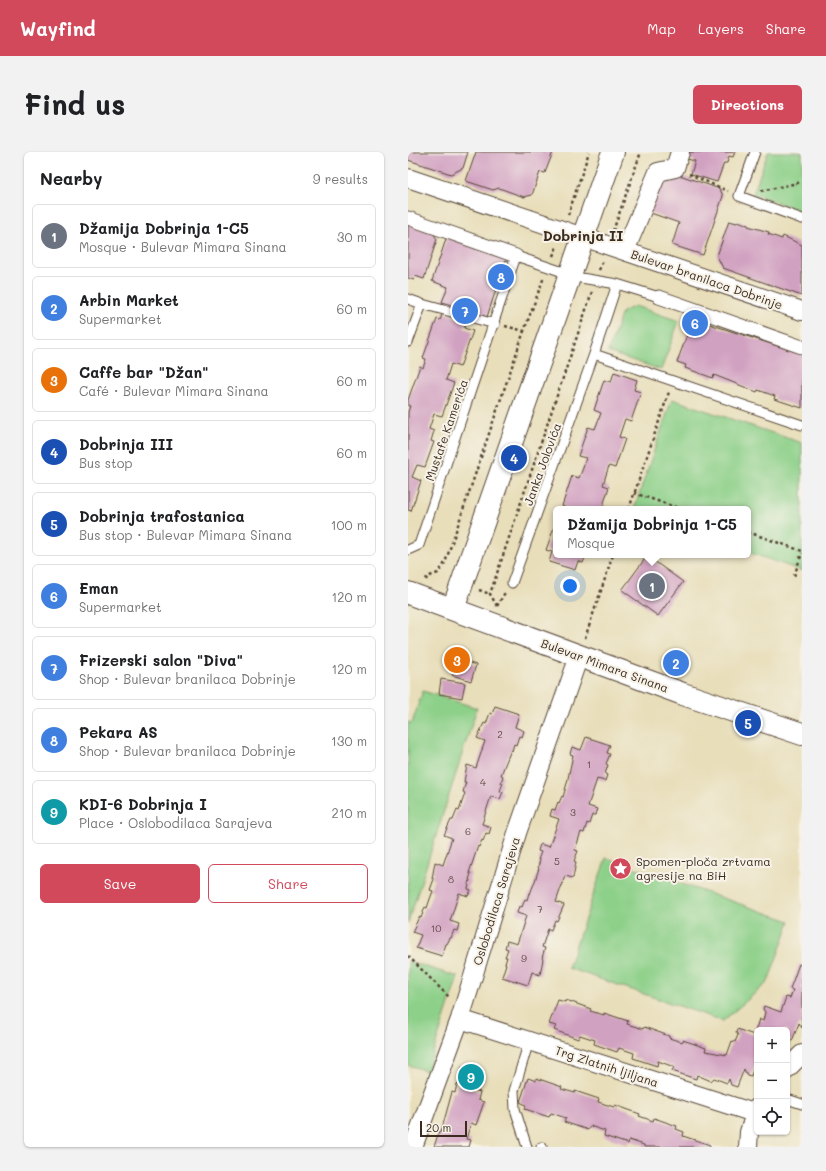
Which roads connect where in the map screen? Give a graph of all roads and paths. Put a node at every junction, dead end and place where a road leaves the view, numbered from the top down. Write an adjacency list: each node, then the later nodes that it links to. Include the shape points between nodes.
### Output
1 (613, 152): 10 (street)
2 (642, 152): 11 (path)
3 (754, 152): 7 (lane)
4 (678, 160): 7 (path); 11 (street, via 658,172)
5 (408, 178): 10 (street, Bulevar branilaca Dobrinje)
6 (802, 182): 7 (path)
7 (739, 196): 9 (lane)
8 (408, 218): 12 (street)
9 (802, 219)
10 (583, 236): 11 (street, Bulevar branilaca Dobrinje); 13 (street)
11 (616, 248): 14 (path); 19 (street, Bulevar branilaca Dobrinje)
12 (516, 256): 13 (lane); 20 (lane, Mustafe Kamerića)
13 (570, 274): 14 (lane); 37 (street)
14 (596, 280): 15 (lane); 38 (path, via 490,594)
15 (616, 284): 16 (lane); 24 (lane, Janka Jolovića)
16 (659, 297): 23 (street)
17 (408, 299): 18 (lane)
18 (422, 304): 20 (lane); 22 (lane)
19 (802, 311)
20 (495, 324): 31 (lane, Mustafe Kamerića, via 419,545)
21 (524, 331): 36 (path, via 445,563 438,573 427,577)
22 (408, 342)
23 (802, 347)
24 (594, 354): 25 (lane); 35 (lane, Janka Jolovića)
25 (672, 381): 26 (lane); 27 (path)
26 (802, 425)
27 (634, 493): 28 (path); 29 (path)
28 (630, 506)
29 (672, 506)
30 (751, 533): 32 (path)
31 (408, 550)
32 (802, 552): 34 (path)
33 (612, 558): 39 (path)
34 (794, 576)
35 (512, 582): 38 (path)
36 (414, 595): 37 (street, Bulevar Mimara Sinana)
37 (453, 609): 38 (street, Bulevar Mimara Sinana)
38 (498, 612): 39 (street, Bulevar Mimara Sinana)
39 (583, 642): 40 (street, Bulevar Mimara Sinana, via 683,694); 42 (street, Oslobodilaca Sarajeva, via 517,833)
40 (802, 734)
41 (408, 956): 42 (path)
42 (461, 1015): 43 (street, Trg Zlatnih ljiljana); 50 (street, Oslobodilaca Sarajeva)
43 (529, 1041): 48 (street, Trg Zlatnih ljiljana); 51 (lane, via 514,1091 515,1109)
44 (802, 1054): 45 (street)
45 (790, 1066)
46 (790, 1100): 47 (lane)
47 (802, 1104)
48 (754, 1111)
49 (754, 1114): 52 (street, Trg Zlatnih ljiljana)
50 (413, 1147)
51 (527, 1147)
52 (748, 1147)

